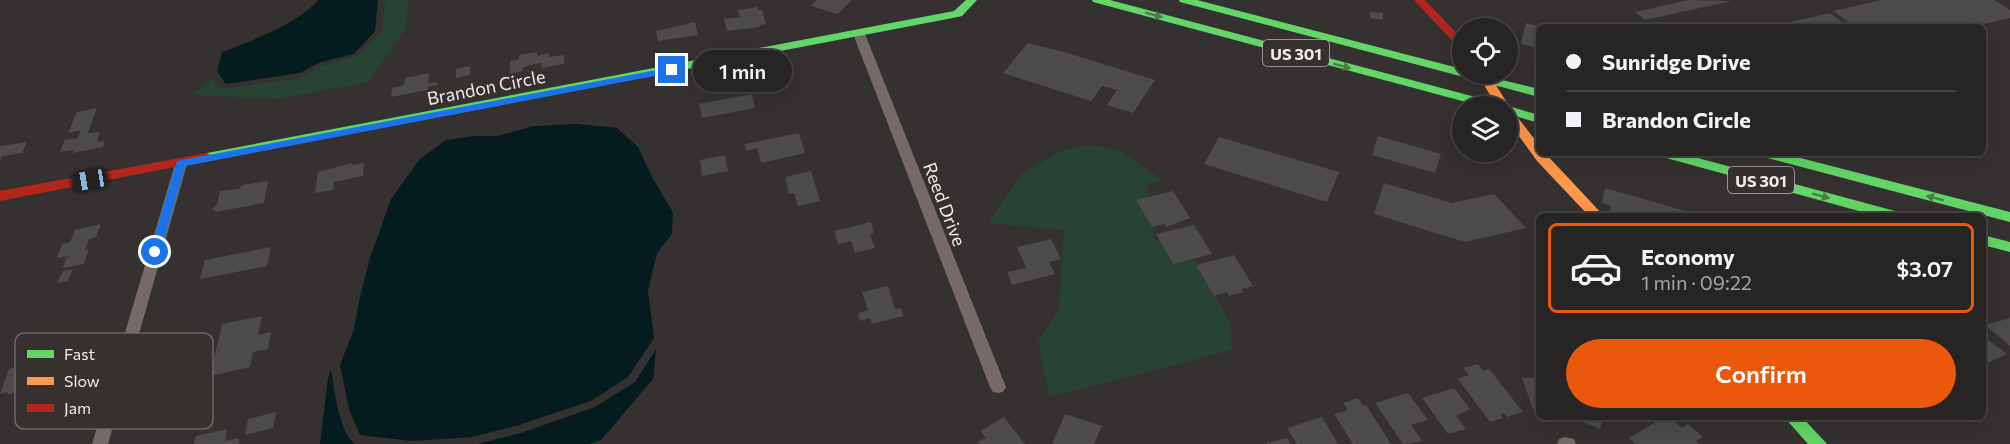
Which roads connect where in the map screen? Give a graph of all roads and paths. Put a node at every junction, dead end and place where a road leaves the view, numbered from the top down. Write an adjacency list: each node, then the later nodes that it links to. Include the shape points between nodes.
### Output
1 (972, 0): 5 (street, Brandon Circle, via 958,14)
2 (1097, 0): 10 (street, US 301, one-way to 10)
3 (1184, 0): 7 (street, US 301)
4 (1419, 0): 6 (street)
5 (859, 34): 18 (street, Brandon Circle); 26 (street, Reed Drive)
6 (1452, 35)
7 (1452, 70)
8 (1510, 84): 9 (street, US 301)
9 (1536, 92)
10 (1457, 96)
11 (1518, 114): 12 (street)
12 (1536, 118)
13 (1518, 126): 14 (street)
14 (1536, 151)
15 (1541, 156): 20 (street)
16 (1675, 156): 21 (street, US 301, one-way to 21)
17 (1775, 156): 22 (street, US 301, one-way to 17)
18 (181, 164): 19 (street, Brandon Circle); 25 (street)
19 (0, 196)
20 (1594, 213)
21 (1884, 213)
22 (2010, 218)
23 (1986, 241): 24 (street)
24 (2010, 247)
25 (132, 333)
26 (998, 387)
27 (1795, 420): 30 (street)
28 (104, 429): 29 (street)
29 (100, 444)
30 (1819, 444)

